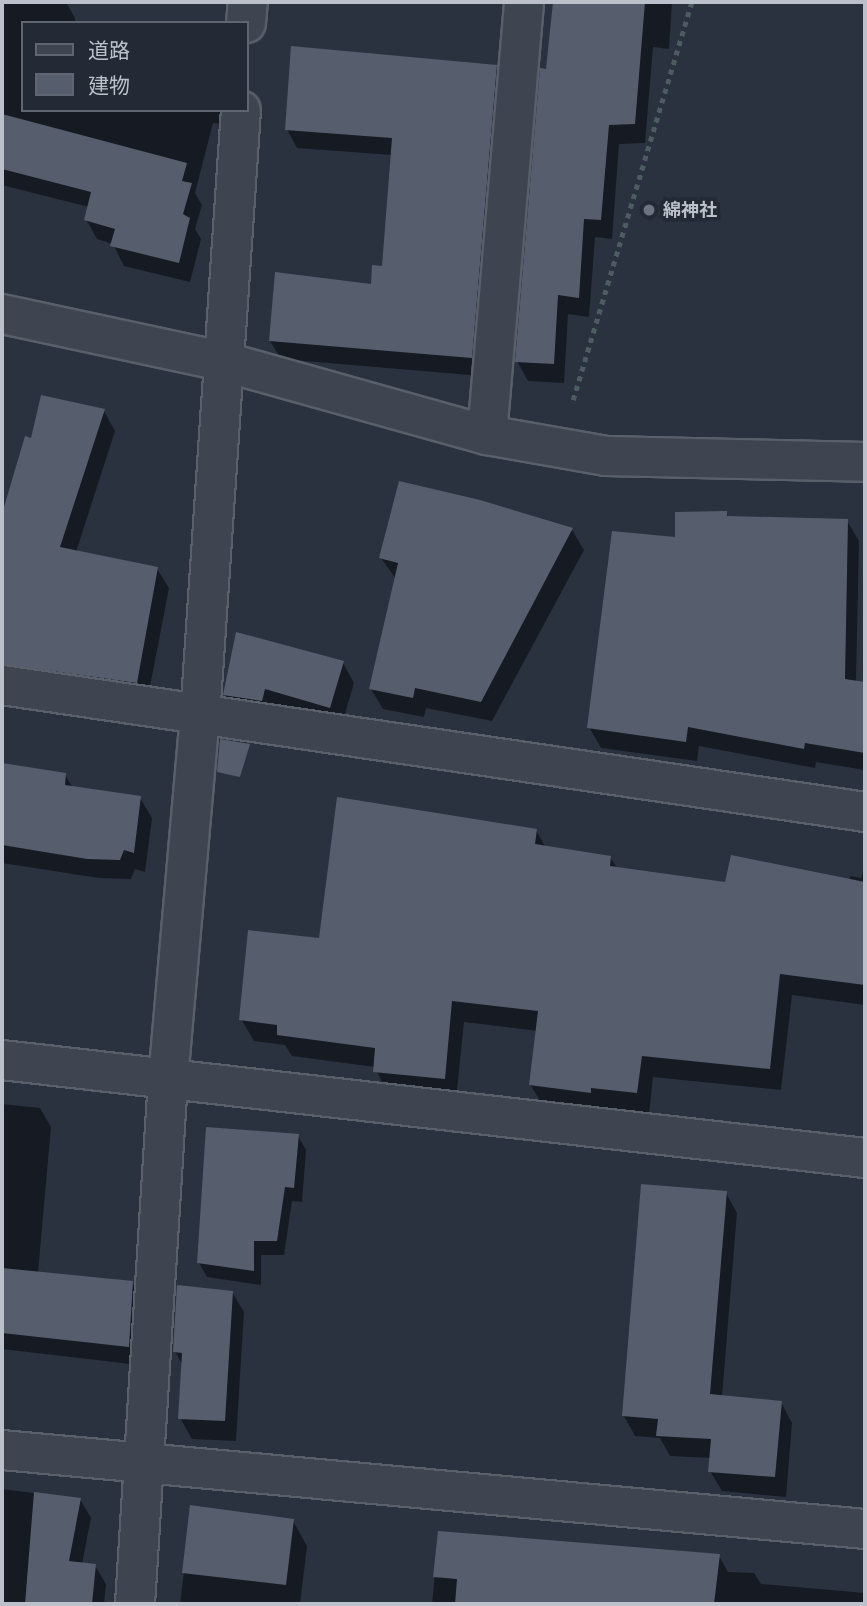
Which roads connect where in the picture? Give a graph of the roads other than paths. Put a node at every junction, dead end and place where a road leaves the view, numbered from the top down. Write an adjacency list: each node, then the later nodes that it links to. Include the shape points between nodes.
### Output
1 (248, 2): 3 (street)
2 (524, 2): 7 (street)
3 (246, 21)
4 (241, 112): 6 (street)
5 (2, 314): 6 (street)
6 (225, 362): 7 (street); 10 (street)
7 (487, 435): 8 (street, via 606,456)
8 (865, 462)
9 (2, 685): 10 (street)
10 (200, 717): 11 (street); 13 (street)
11 (865, 812)
12 (2, 1060): 13 (street)
13 (168, 1080): 14 (street); 16 (street)
14 (865, 1158)
15 (2, 1450): 16 (street)
16 (146, 1464): 17 (street); 18 (street)
17 (865, 1529)
18 (135, 1604)

